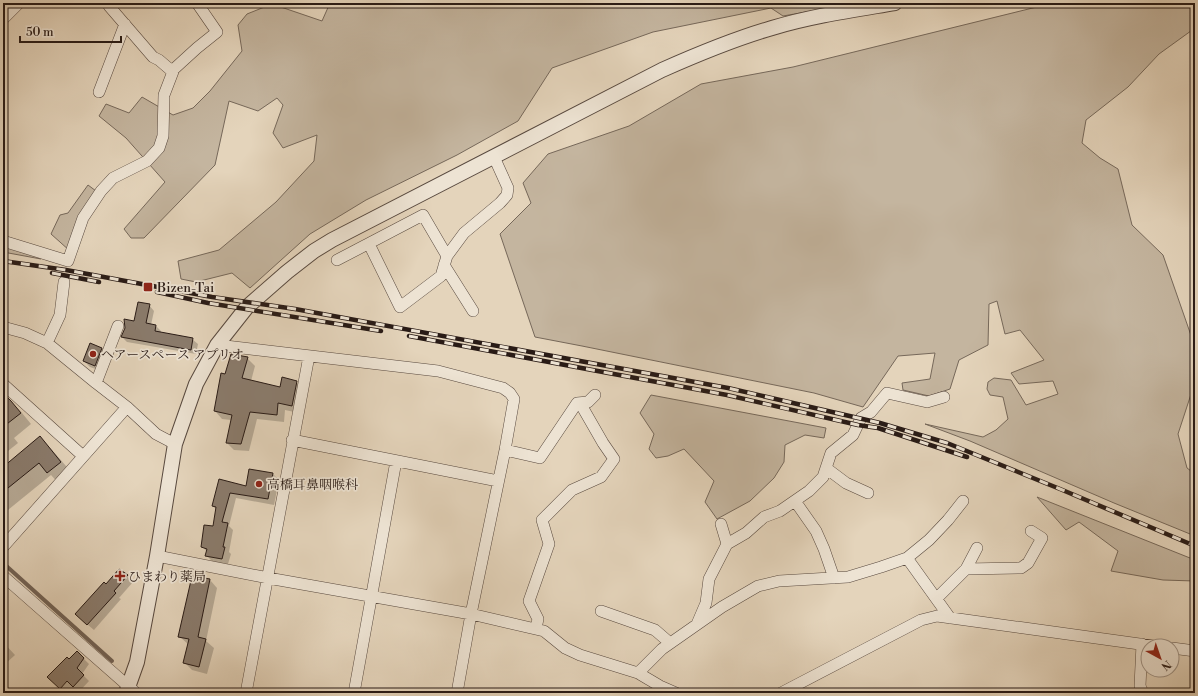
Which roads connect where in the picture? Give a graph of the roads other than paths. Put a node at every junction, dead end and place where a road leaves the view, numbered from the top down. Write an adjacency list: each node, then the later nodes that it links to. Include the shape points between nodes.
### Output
1 (19, 3): 5 (street)
2 (111, 3): 6 (street, via 109,6)
3 (197, 3): 7 (street, via 216,32)
4 (894, 3): 9 (street, via 814,18 737,38 662,70)
5 (3, 19)
6 (125, 24): 7 (street, via 153,57); 8 (street)
7 (173, 72): 10 (street, via 164,95 163,136 159,148 147,161 113,178 101,191 83,218 68,261)
8 (99, 92)
9 (494, 156): 13 (street, via 508,188 506,195 464,233); 19 (street, via 314,251 247,307)
10 (3, 241)
11 (369, 244): 12 (street); 13 (street, via 423,215); 13 (street, via 400,307 441,276)
12 (337, 260)
13 (446, 260): 15 (street)
14 (64, 282): 18 (street, via 60,315)
15 (473, 311)
16 (118, 326): 21 (street)
17 (3, 327): 18 (street)
18 (47, 343): 21 (street)
19 (217, 345): 20 (street); 28 (street, via 196,384)
20 (309, 356): 27 (street); 29 (street, via 438,371 503,388 514,399)
21 (96, 383): 26 (street)
22 (3, 384): 30 (street)
23 (595, 394): 25 (street, via 588,402)
24 (944, 397): 32 (street, via 927,402 887,393 871,412 861,418 853,435 831,453)
25 (580, 403): 29 (street, via 577,403 540,458); 54 (street, via 614,459 601,477 572,490 542,520 549,544 529,601 538,619)
26 (127, 407): 28 (street, via 156,434); 30 (street)
27 (292, 440): 31 (street); 46 (street)
28 (175, 444): 42 (street)
29 (505, 450): 33 (street)
30 (83, 456): 40 (street)
31 (396, 461): 33 (street); 48 (street)
32 (826, 468): 34 (street, via 846,483); 35 (street, via 822,477)
33 (498, 481): 51 (street)
34 (868, 493)
35 (795, 501): 39 (street, via 780,511 764,517 746,533); 47 (street, via 816,531)
36 (963, 501): 43 (street, via 929,540)
37 (722, 524): 39 (street)
38 (1031, 530): 44 (street, via 1042,538 1028,563 1021,568)
39 (727, 544): 53 (street, via 710,579 706,603)
40 (3, 547)
41 (977, 548): 44 (street)
42 (157, 556): 46 (street); 61 (street)
43 (907, 558): 47 (street, via 848,577); 49 (street)
44 (966, 569): 49 (street)
45 (3, 576): 61 (street)
46 (268, 578): 48 (street); 62 (street)
47 (834, 578): 53 (street, via 779,581 758,586)
48 (372, 597): 51 (street); 63 (street)
49 (937, 598): 52 (street)
50 (601, 611): 55 (street, via 655,630)
51 (471, 614): 54 (street); 64 (street)
52 (950, 618): 56 (street); 66 (street, via 937,616 921,620)
53 (697, 624): 55 (street)
54 (536, 628): 59 (street, via 580,655)
55 (670, 644): 59 (street)
56 (1140, 644)
57 (1180, 649): 58 (street)
58 (1195, 651)
59 (638, 673): 65 (street)
60 (1140, 678): 67 (street)
61 (130, 691)
62 (246, 693)
63 (354, 693)
64 (458, 693)
65 (676, 693)
66 (781, 693)
67 (1143, 693)

